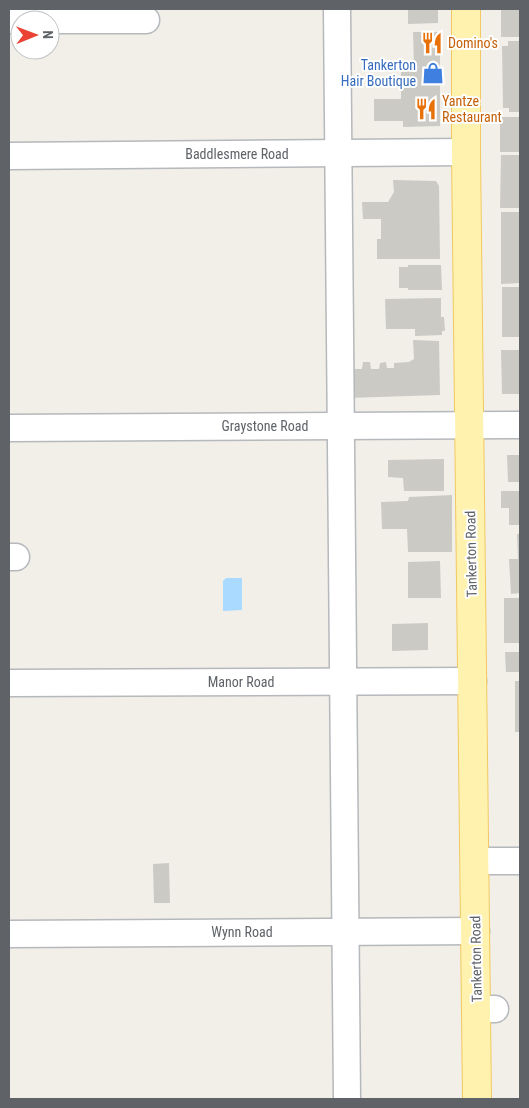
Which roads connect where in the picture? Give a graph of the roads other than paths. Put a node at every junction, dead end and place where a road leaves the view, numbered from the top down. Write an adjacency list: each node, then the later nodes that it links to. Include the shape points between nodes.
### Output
1 (337, 9): 6 (street)
2 (466, 9): 5 (main road, Tankerton Road)
3 (9, 20): 4 (street)
4 (146, 20)
5 (466, 152): 6 (street, Baddlesmere Road); 10 (main road, Tankerton Road)
6 (338, 153): 7 (street, Baddlesmere Road); 8 (street)
7 (9, 156)
8 (342, 425): 10 (street, Graystone Road); 11 (street, Graystone Road); 12 (street)
9 (520, 425): 10 (street, Graystone Road)
10 (469, 426): 13 (main road, Tankerton Road)
11 (9, 428)
12 (344, 681): 13 (street, Manor Road); 14 (street, Manor Road); 18 (street)
13 (474, 682): 15 (main road, Tankerton Road)
14 (9, 683)
15 (475, 861): 16 (street); 17 (main road, Tankerton Road)
16 (520, 862)
17 (476, 931): 18 (street, Wynn Road); 21 (main road, Tankerton Road, via 486,1009)
18 (345, 932): 19 (street, Wynn Road); 20 (street)
19 (9, 934)
20 (346, 1099)
21 (477, 1099)

